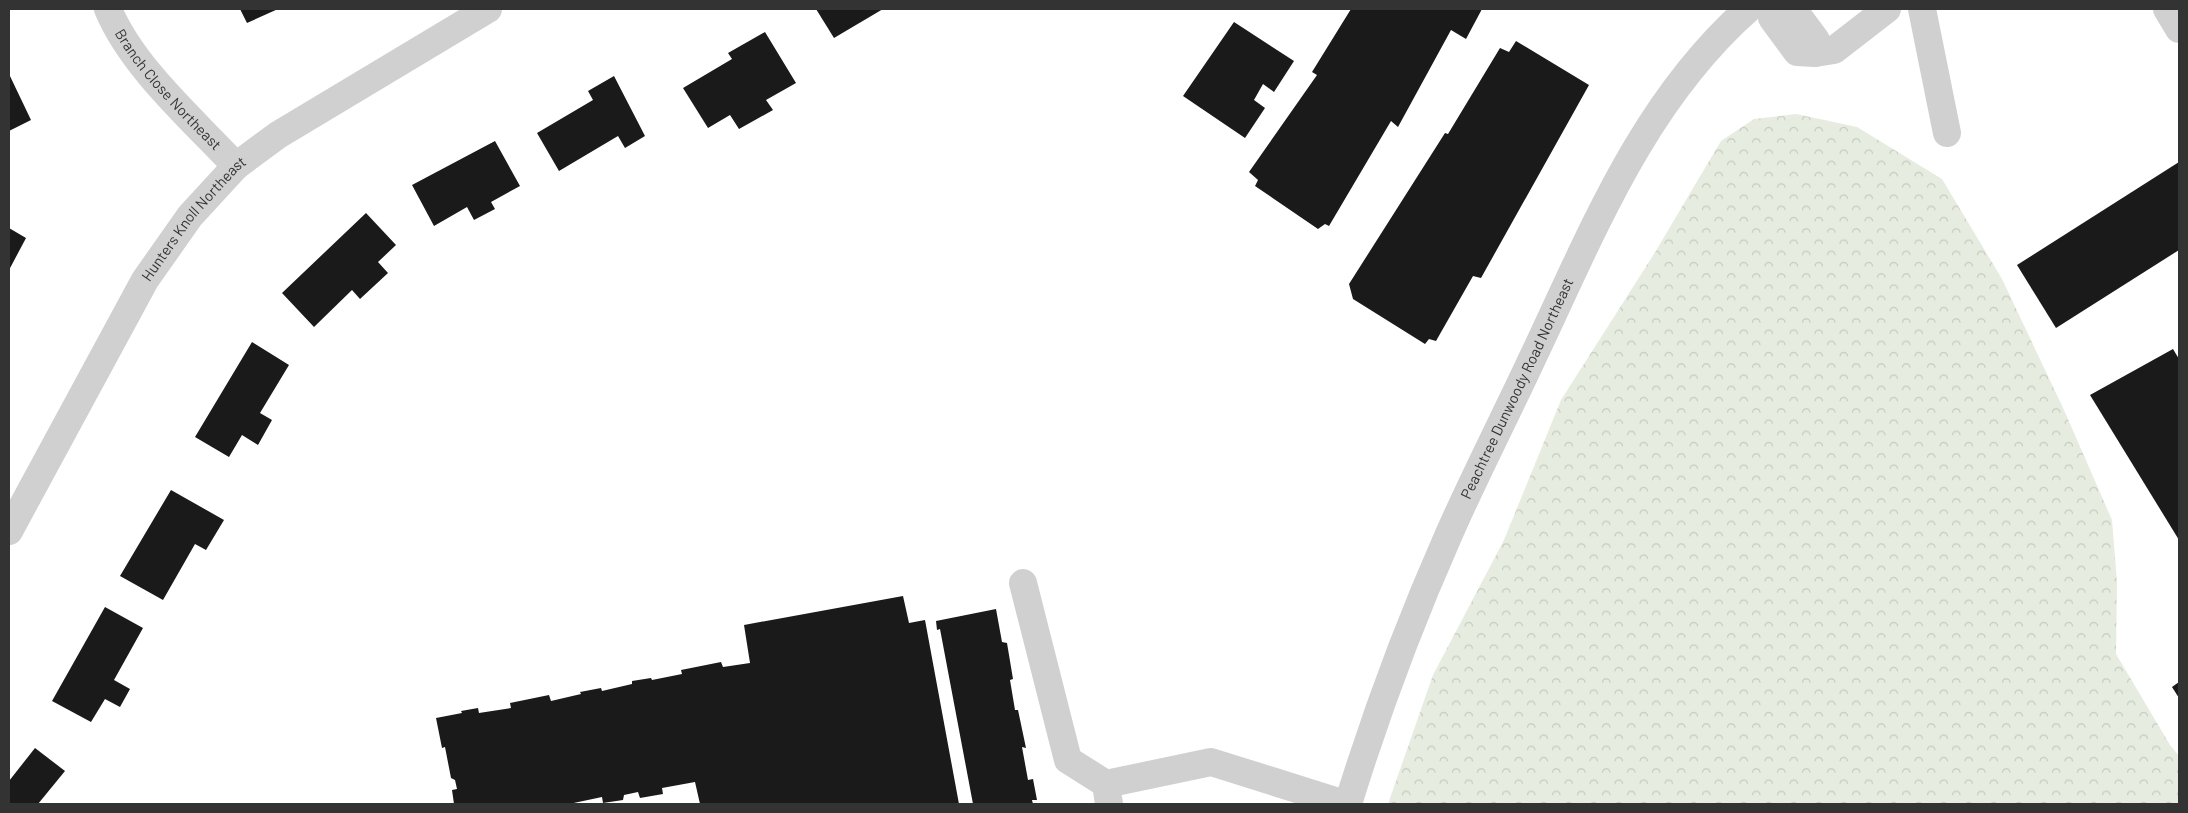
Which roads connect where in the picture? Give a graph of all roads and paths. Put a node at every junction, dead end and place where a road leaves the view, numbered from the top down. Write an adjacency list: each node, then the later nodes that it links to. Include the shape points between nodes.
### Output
1 (108, 9): 12 (street, Branch Close Northeast, via 117,30 140,62)
2 (488, 9): 12 (street, Hunters Knoll Northeast, via 278,135)
3 (1748, 9): 16 (street, Peachtree Dunwoody Road Northeast, via 1683,79 1646,130 1613,188 1450,533 1416,613)
4 (1775, 9): 10 (street, via 1772,18 1797,52)
5 (1793, 9): 10 (street, via 1816,40)
6 (1887, 9): 10 (street, via 1834,50)
7 (1922, 9): 11 (street)
8 (2167, 9): 9 (street)
9 (2179, 29)
10 (1815, 53)
11 (1947, 133)
12 (236, 166): 13 (street, Hunters Knoll Northeast, via 190,216 144,280)
13 (9, 531)
14 (1023, 583): 15 (street, via 1068,760)
15 (1106, 799): 16 (street, via 1211,762)
16 (1347, 804)

